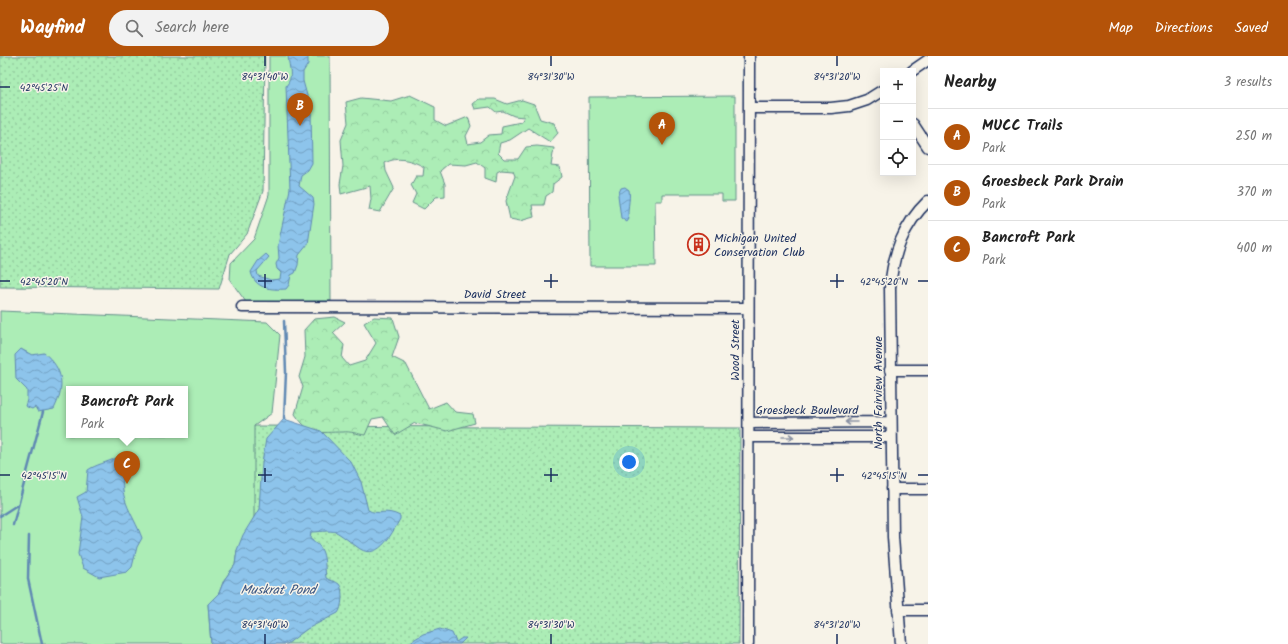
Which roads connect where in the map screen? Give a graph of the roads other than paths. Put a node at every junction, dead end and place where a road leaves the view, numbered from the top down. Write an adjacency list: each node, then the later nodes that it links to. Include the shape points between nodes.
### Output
1 (749, 56): 5 (street, Wood Street)
2 (928, 60): 3 (street)
3 (916, 68)
4 (880, 92): 5 (street, via 867,100 849,106)
5 (749, 108): 10 (street, Wood Street)
6 (916, 129): 7 (street)
7 (928, 147)
8 (928, 201): 11 (street, North Fairview Avenue, via 906,228 895,255 890,288)
9 (242, 307): 10 (street, David Street)
10 (748, 308): 14 (street, Wood Street)
11 (890, 370): 12 (street); 13 (street, North Fairview Avenue)
12 (928, 370)
13 (890, 422): 14 (street, Groesbeck Boulevard, one-way to 14); 16 (street, North Fairview Avenue)
14 (749, 423): 15 (street, Wood Street)
15 (749, 437): 16 (street, one-way to 16); 21 (street, Wood Street)
16 (891, 437): 17 (street, North Fairview Avenue)
17 (892, 489): 18 (street); 19 (street, North Fairview Avenue)
18 (928, 489)
19 (898, 610): 20 (street); 22 (street, North Fairview Avenue)
20 (928, 610)
21 (748, 644)
22 (901, 644)

